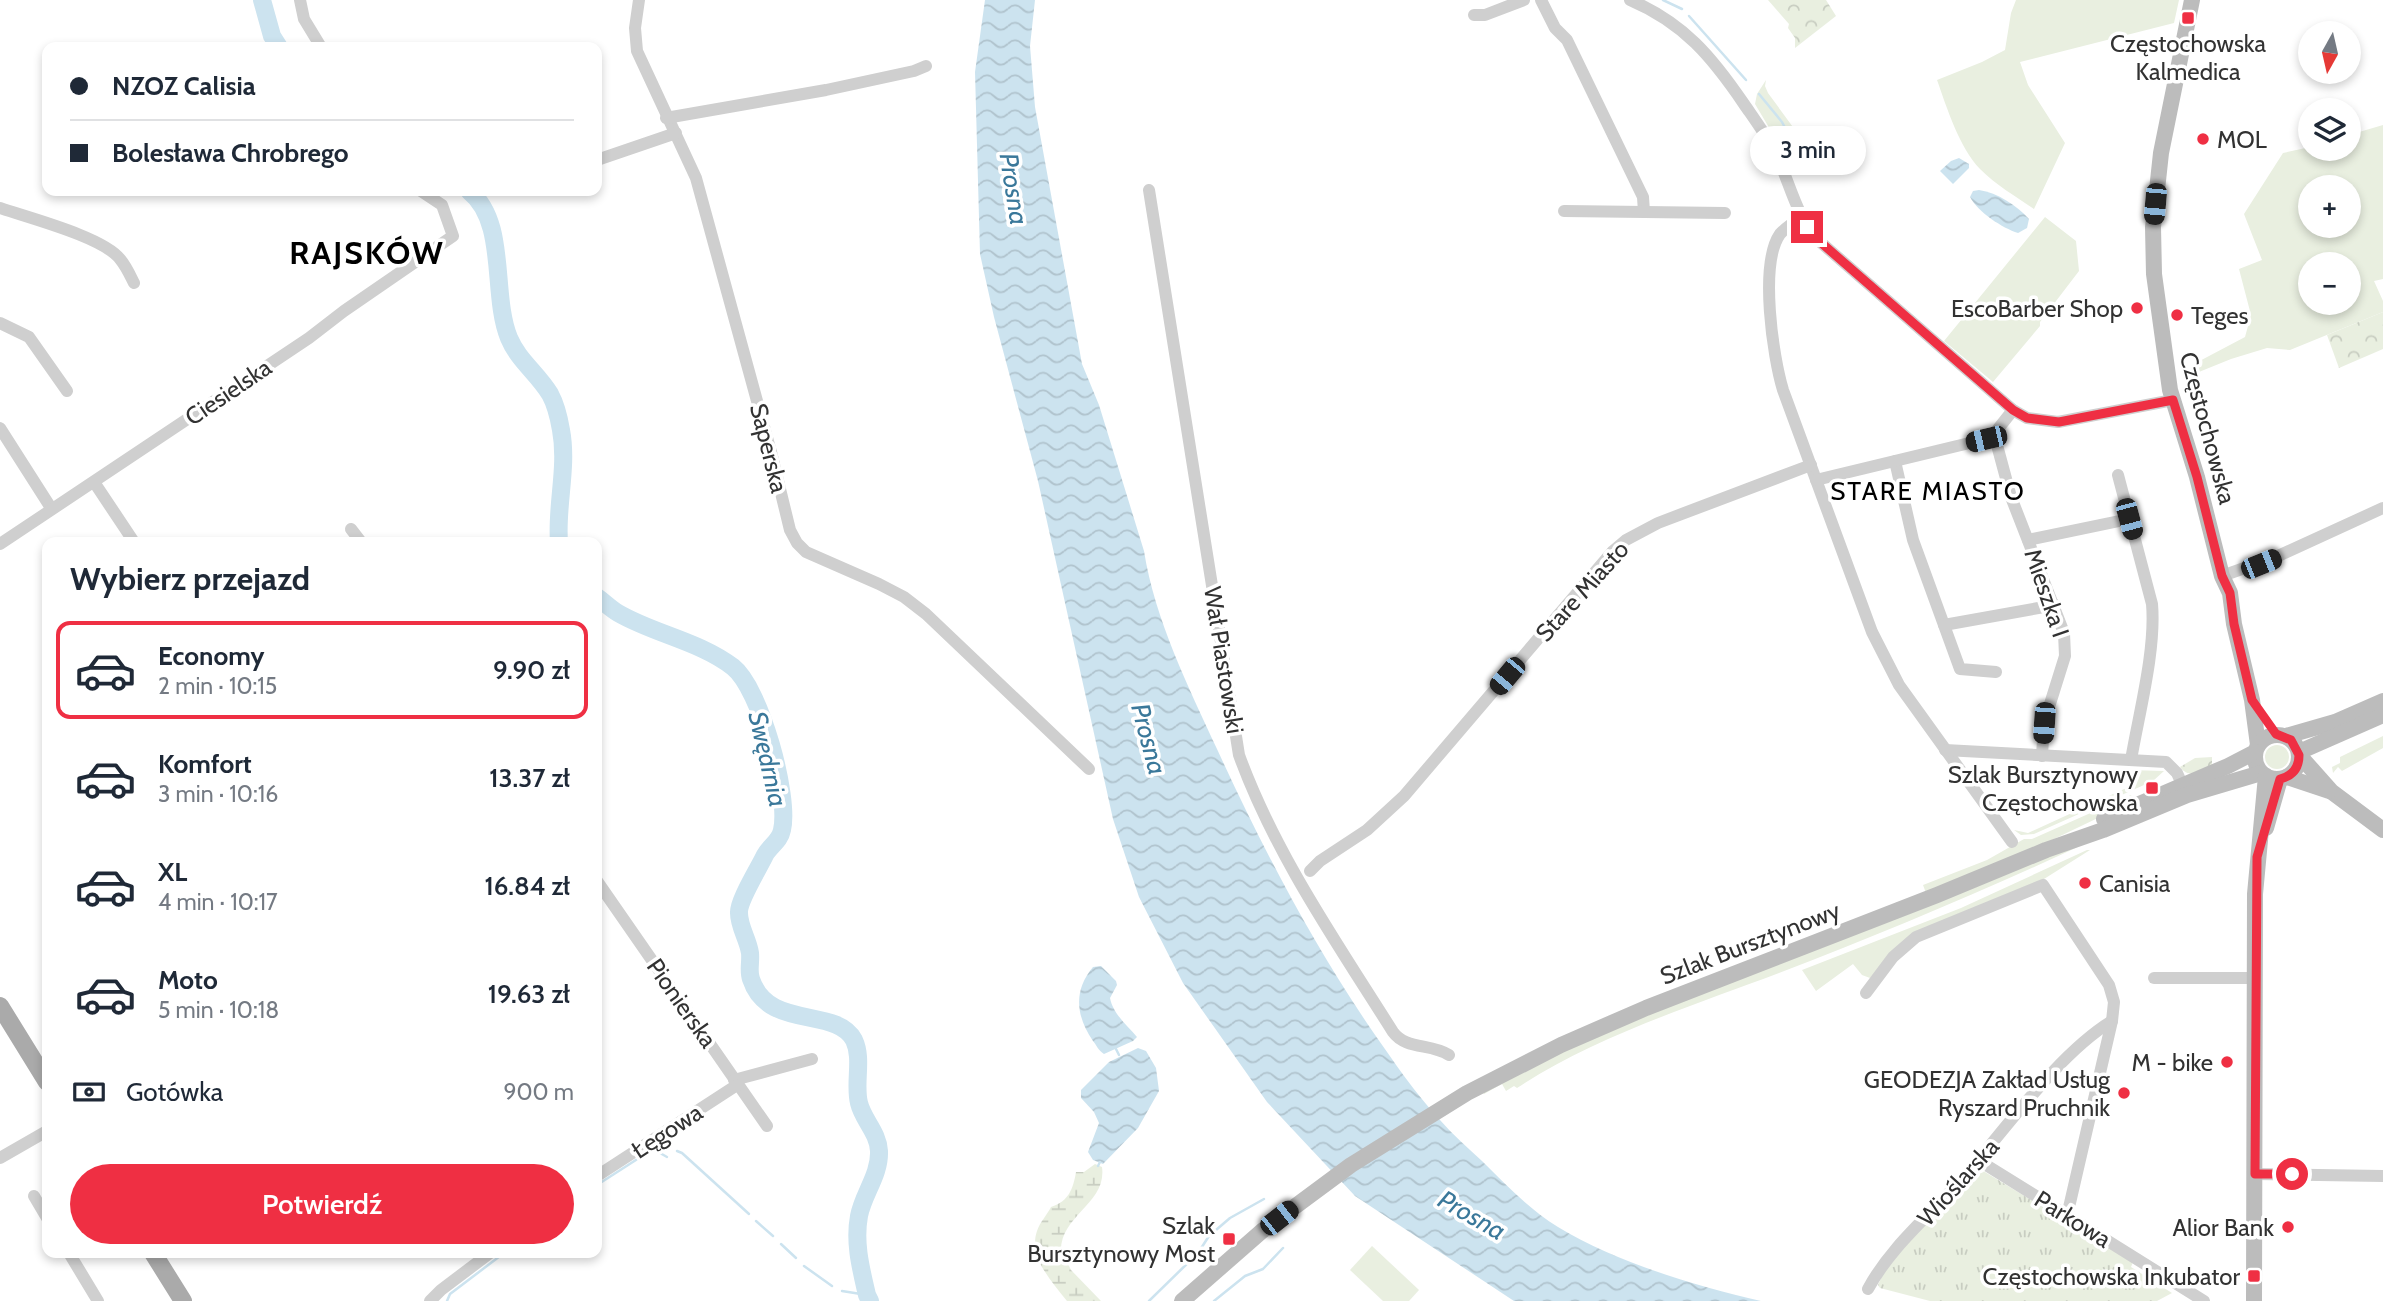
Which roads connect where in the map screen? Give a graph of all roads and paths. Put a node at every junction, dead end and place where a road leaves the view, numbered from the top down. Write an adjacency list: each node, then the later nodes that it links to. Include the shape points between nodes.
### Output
1 (300, 0): 8 (street, via 304,19)
2 (639, 0): 10 (street, Saperska, via 637,51)
3 (1524, 0): 7 (street)
4 (1541, 0): 17 (street, via 1555,28 1567,40 1643,197)
5 (1630, 0): 19 (street, via 1678,27 1720,69 1766,136)
6 (2192, 0): 23 (main road, Częstochowska, via 2161,153 2153,227 2156,296)
7 (1474, 15)
8 (318, 42)
9 (926, 65): 10 (street, via 826,90)
10 (666, 118): 11 (street, Saperska)
11 (676, 133): 12 (street); 54 (street, Saperska, via 696,178 797,543 816,558 904,597 926,614)
12 (602, 158)
13 (1149, 190): 71 (street, Wał Piastowski, via 1239,755 1287,859 1393,1032 1403,1042 1434,1047)
14 (428, 196): 31 (street, Ciesielska, via 442,205 453,236)
15 (0, 208): 20 (street, via 107,248 120,258)
16 (1564, 211): 17 (street)
17 (1644, 212): 18 (street)
18 (1725, 213)
19 (1802, 217): 24 (street, via 1818,240); 28 (street, via 1779,236 1772,258 1771,330 1775,363)
20 (134, 283)
21 (0, 324): 22 (street, via 29,337)
22 (67, 391)
23 (2173, 400): 24 (street, via 2059,422 2027,418); 40 (main road, Częstochowska)
24 (2013, 410): 26 (street)
25 (0, 428): 32 (street)
26 (1994, 434): 27 (street); 38 (street, Mieszka I)
27 (1895, 461): 30 (street); 42 (street, via 1913,540)
28 (1811, 465): 30 (street); 64 (street, Stare Miasto, via 1658,523 1612,551 1404,796 1367,830)
29 (2118, 475): 34 (street)
30 (1816, 480): 50 (street, via 1885,660)
31 (94, 482): 32 (street, Ciesielska); 36 (street)
32 (51, 508): 39 (street, Ciesielska)
33 (2383, 508): 40 (street)
34 (2129, 519): 38 (street); 53 (street, via 2153,617)
35 (351, 528): 37 (street)
36 (131, 537)
37 (357, 537)
38 (2028, 540): 41 (street, Mieszka I)
39 (0, 544)
40 (2222, 576): 44 (main road, Częstochowska, via 2230,593)
41 (2055, 605): 42 (street); 52 (street, Mieszka I, via 2065,656 2044,723)
42 (1944, 625): 43 (street, via 1960,669)
43 (1996, 671)
44 (2252, 700): 47 (main road, Częstochowska); 49 (main road, Częstochowska)
45 (2383, 701): 47 (main road, via 2335,722)
46 (2383, 715): 48 (main road)
47 (2281, 735): 49 (main road, via 2265,737); 51 (main road, via 2295,744)
48 (2318, 745): 51 (main road); 55 (main road)
49 (2256, 748): 56 (main road, via 2255,763); 58 (main road, Szlak Bursztynowy)
50 (1945, 750): 52 (street); 62 (street)
51 (2299, 754): 55 (main road); 56 (main road, via 2298,766)
52 (2042, 755): 53 (street)
53 (2131, 760): 58 (street, via 2166,762)
54 (1088, 769)
55 (2314, 773): 59 (main road)
56 (2273, 776): 57 (main road, Szlak Bursztynowy); 59 (main road); 60 (main road); 63 (main road, via 2274,804)
57 (2235, 782): 58 (main road, Szlak Bursztynowy); 60 (main road, via 2249,788)
58 (2185, 790): 92 (main road, Szlak Bursztynowy, via 2104,830 1561,1045 1448,1104 1323,1184)
59 (2332, 792): 61 (main road)
60 (2262, 809): 63 (main road)
61 (2383, 830)
62 (2012, 842)
63 (2258, 846): 67 (main road)
64 (1310, 871)
65 (602, 888): 74 (street, Pionierska)
66 (2154, 978): 67 (street)
67 (2255, 978): 80 (main road)
68 (1866, 993): 70 (street, via 1893,957 1916,937 2043,885 2109,985 2114,1002)
69 (0, 1006): 73 (main road)
70 (2112, 1021): 78 (street, Wioślarska, via 2064,1063); 84 (street)
71 (1449, 1055)
72 (812, 1059): 74 (street, Łęgowa)
73 (42, 1074)
74 (735, 1082): 75 (street, Pionierska); 79 (street, Łęgowa)
75 (767, 1126)
76 (42, 1134): 77 (street)
77 (0, 1158)
78 (1978, 1160): 84 (street, Parkowa); 88 (street, Wioślarska, via 1889,1258)
79 (602, 1173)
80 (2255, 1174): 81 (street); 94 (main road)
81 (2383, 1176)
82 (34, 1196): 83 (street)
83 (42, 1210)
84 (2067, 1216): 93 (street, Parkowa)
85 (72, 1258): 89 (street)
86 (156, 1258): 90 (main road)
87 (483, 1258): 91 (street)
88 (1868, 1289)
89 (98, 1301)
90 (183, 1301)
91 (430, 1301)
92 (1182, 1301)
93 (2204, 1301)
94 (2255, 1301)

